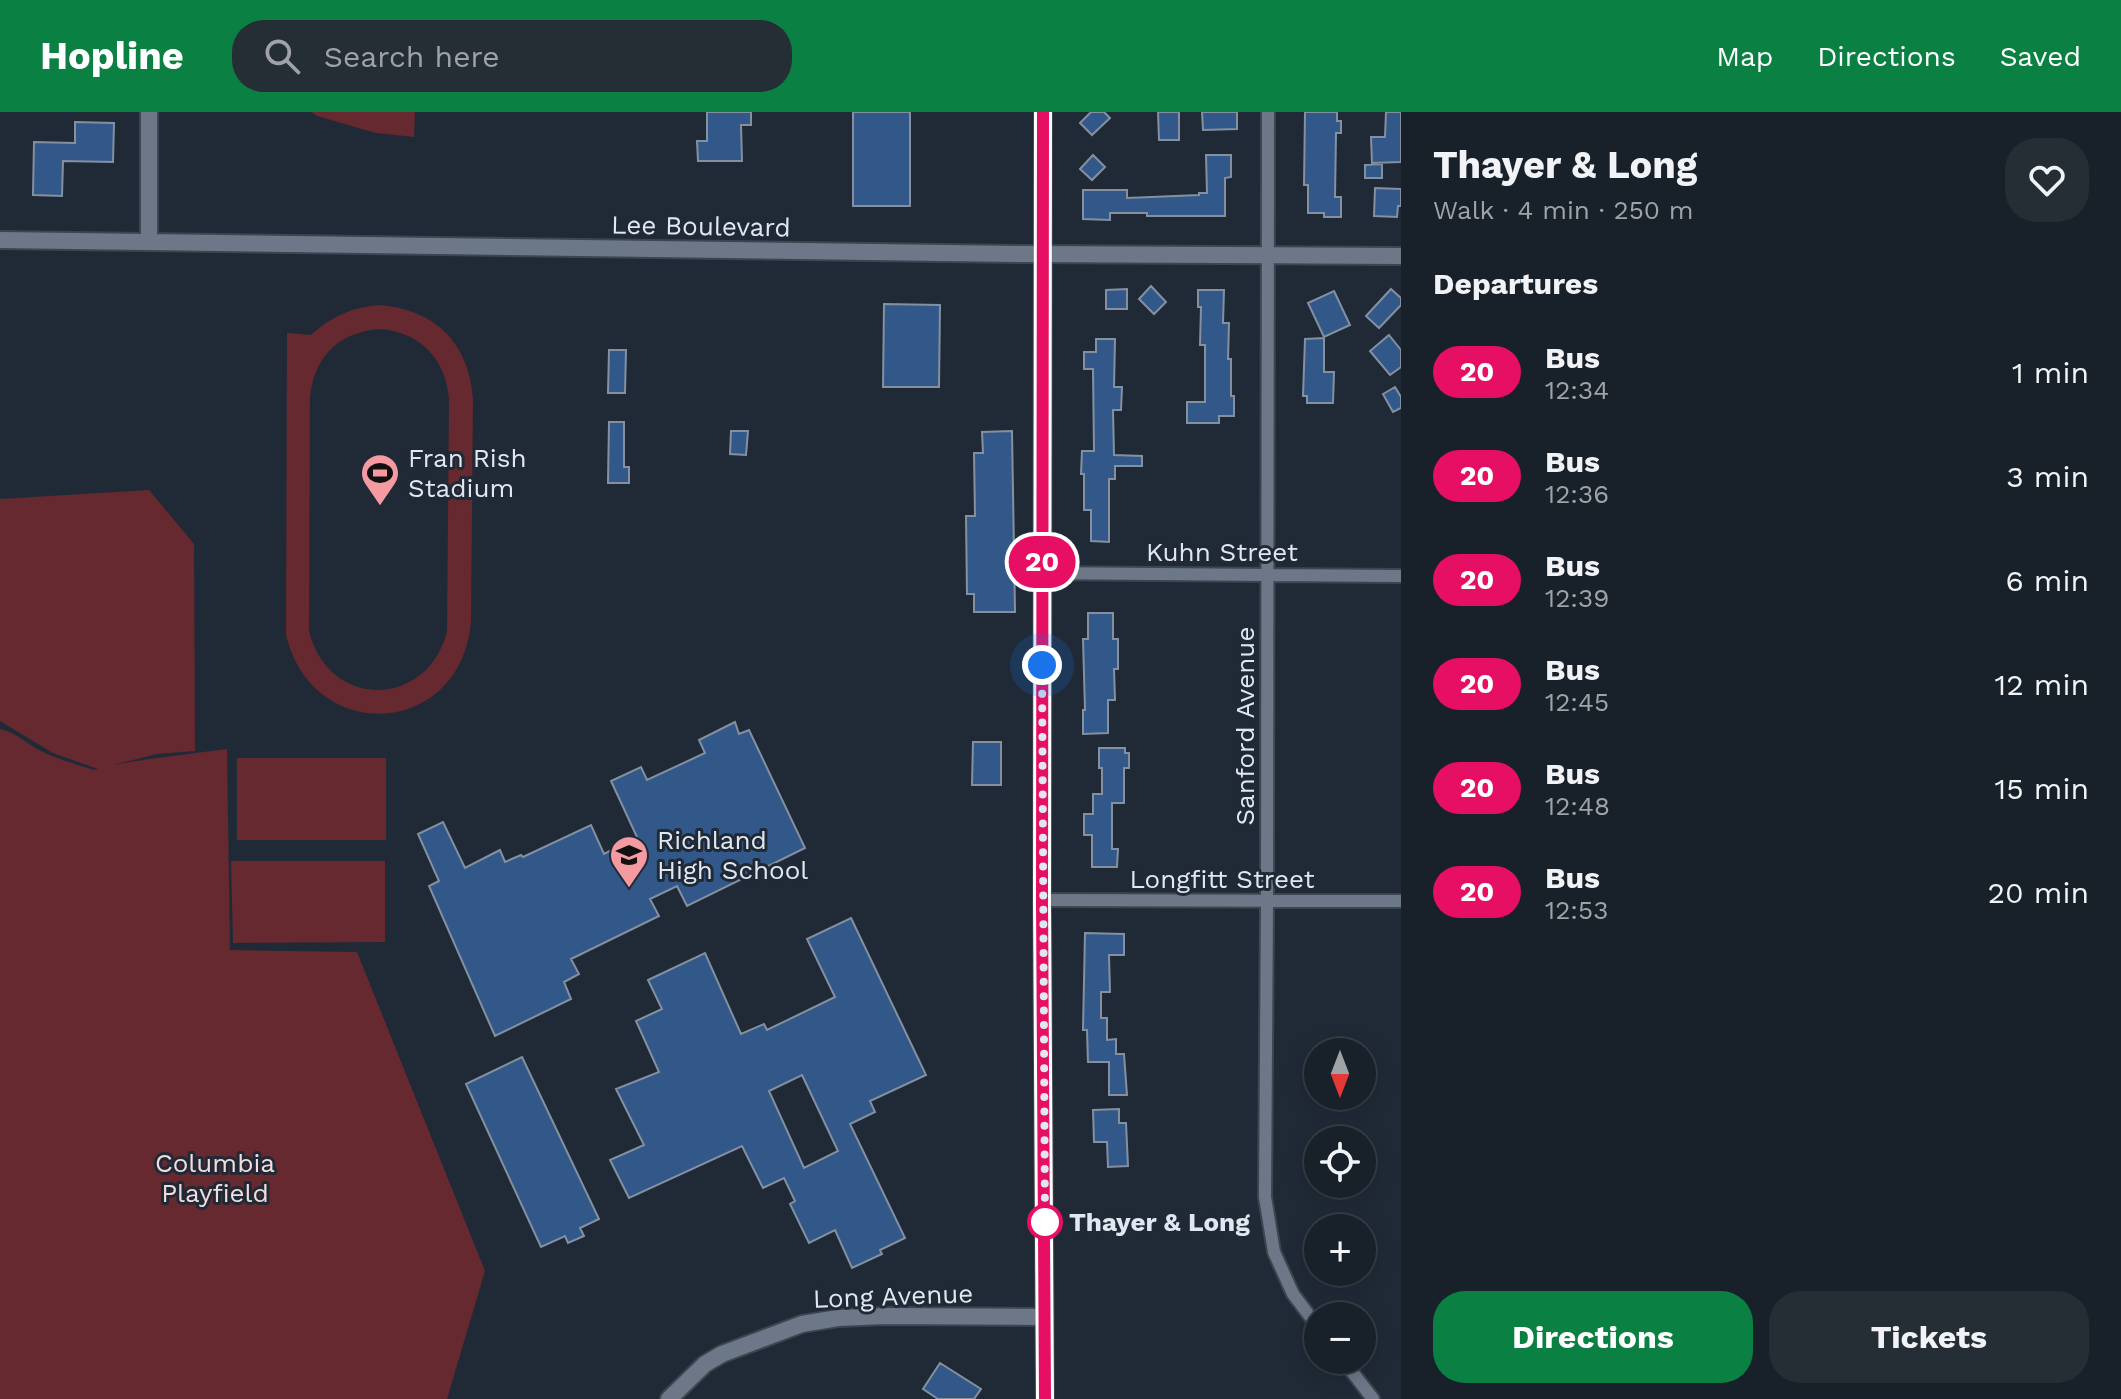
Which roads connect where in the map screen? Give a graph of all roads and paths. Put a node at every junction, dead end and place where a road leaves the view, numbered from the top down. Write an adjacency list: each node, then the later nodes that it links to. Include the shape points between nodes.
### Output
1 (149, 112): 5 (street)
2 (1043, 112): 6 (street)
3 (1268, 112): 7 (street, Sanford Avenue)
4 (0, 240): 5 (street, Lee Boulevard)
5 (149, 242): 6 (street, Lee Boulevard)
6 (1043, 254): 7 (street, Lee Boulevard); 9 (street)
7 (1268, 256): 8 (street, Lee Boulevard); 10 (street, Sanford Avenue)
8 (1401, 256)
9 (1042, 573): 10 (street, Kuhn Street); 12 (street)
10 (1268, 574): 11 (street, Kuhn Street); 13 (street, Sanford Avenue)
11 (1401, 576)
12 (1042, 900): 13 (street, Longfitt Street); 16 (street)
13 (1267, 901): 14 (street, Longfitt Street); 15 (street, Sanford Avenue, via 1265,1197 1274,1252)
14 (1401, 901)
15 (1304, 1309)
16 (1045, 1317): 18 (street, Long Avenue, via 884,1316 802,1324 722,1354); 19 (street)
17 (1354, 1374): 20 (street)
18 (669, 1399)
19 (1045, 1399)
20 (1373, 1399)

